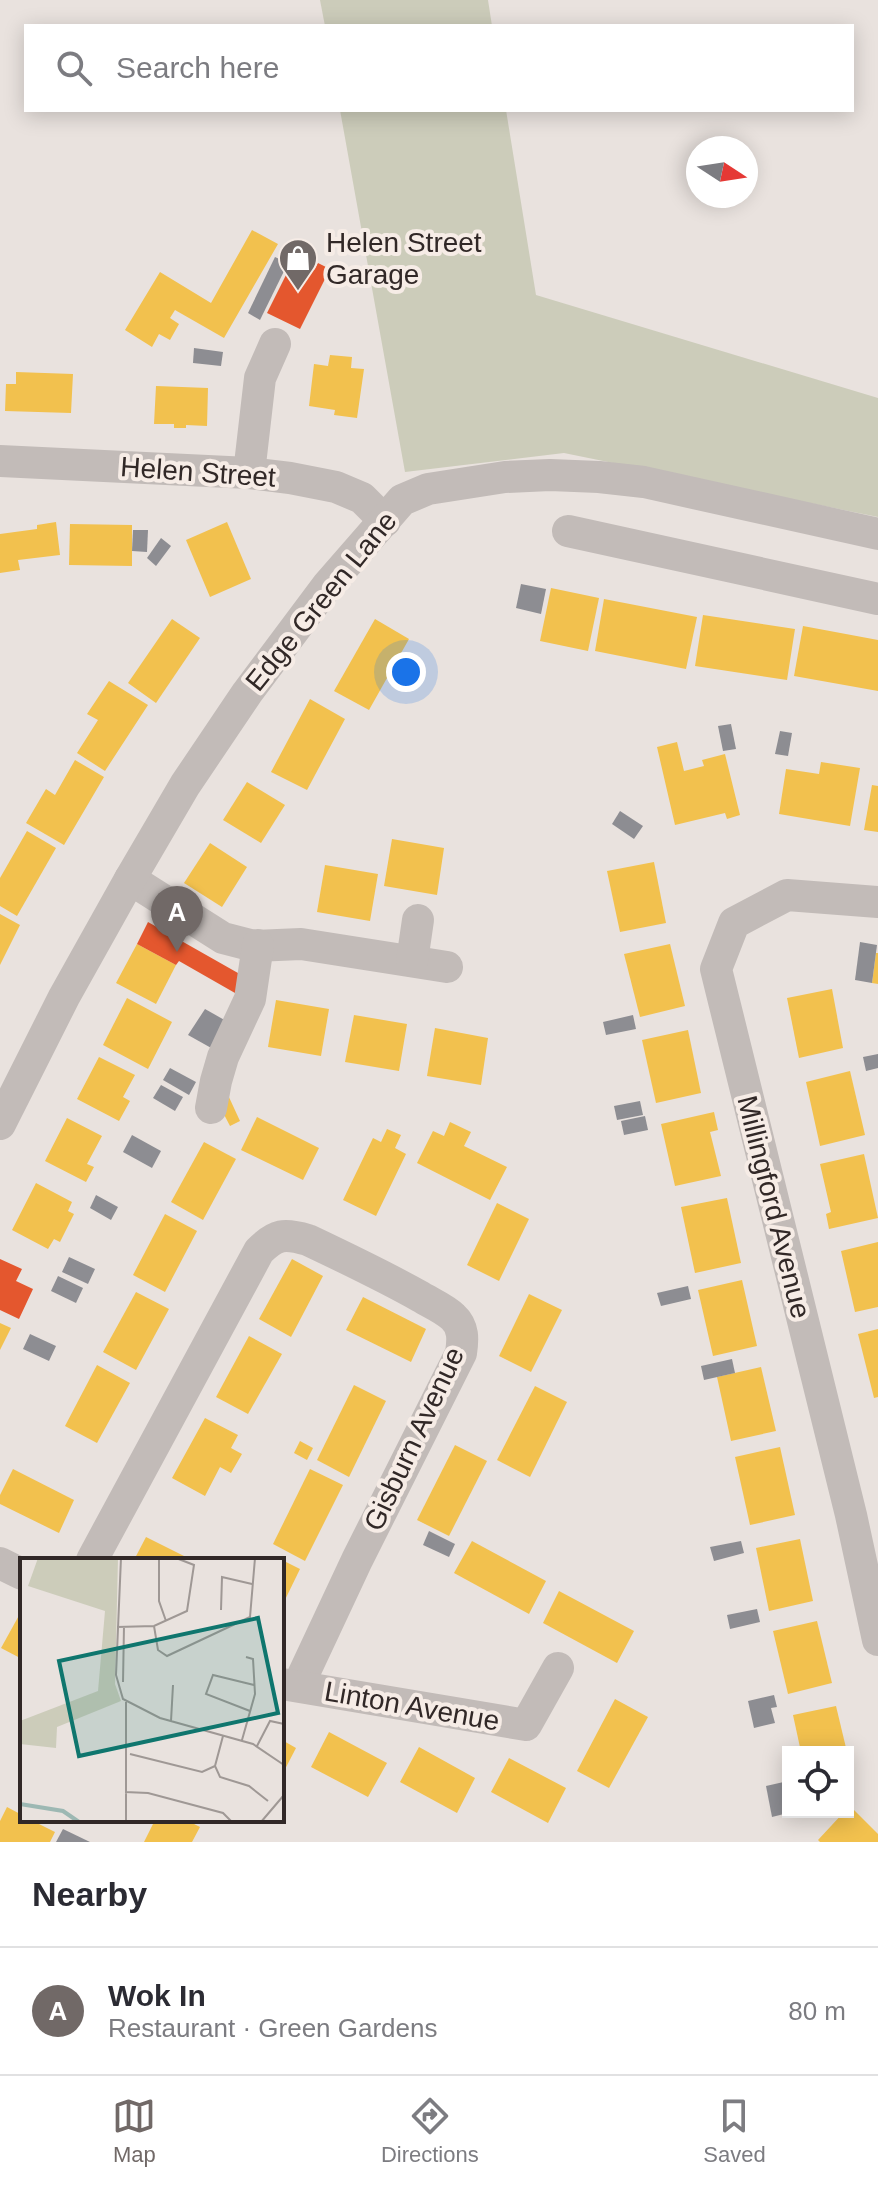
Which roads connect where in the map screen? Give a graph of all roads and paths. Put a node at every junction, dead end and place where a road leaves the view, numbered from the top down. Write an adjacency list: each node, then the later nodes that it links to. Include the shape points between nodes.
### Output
1 (275, 344): 3 (street, via 260,378)
2 (0, 461): 3 (street, Helen Street)
3 (249, 473): 4 (street, Helen Street, via 336,487 362,498)
4 (385, 521): 6 (street, Edge Green Lane, via 402,500 428,489 550,475 644,482); 8 (street, Edge Green Lane, via 327,586 247,693)
5 (568, 531): 7 (street)
6 (878, 534)
7 (878, 599)
8 (130, 879): 11 (street, via 223,938); 15 (street, Edge Green Lane)
9 (878, 902): 19 (street, Millingford Avenue, via 787,895 734,923 716,969)
10 (418, 920): 12 (street)
11 (258, 945): 12 (street, via 301,944); 14 (street, via 250,999 223,1057)
12 (412, 961): 13 (street)
13 (447, 967)
14 (211, 1108)
15 (0, 1124)
16 (93, 1558): 21 (street, Gisburn Avenue, via 259,1251 270,1240 308,1240 442,1310 460,1328 461,1353)
17 (0, 1563): 18 (street)
18 (20, 1573)
19 (878, 1640)
20 (558, 1668): 21 (street, Linton Avenue, via 526,1725)
21 (290, 1685)

